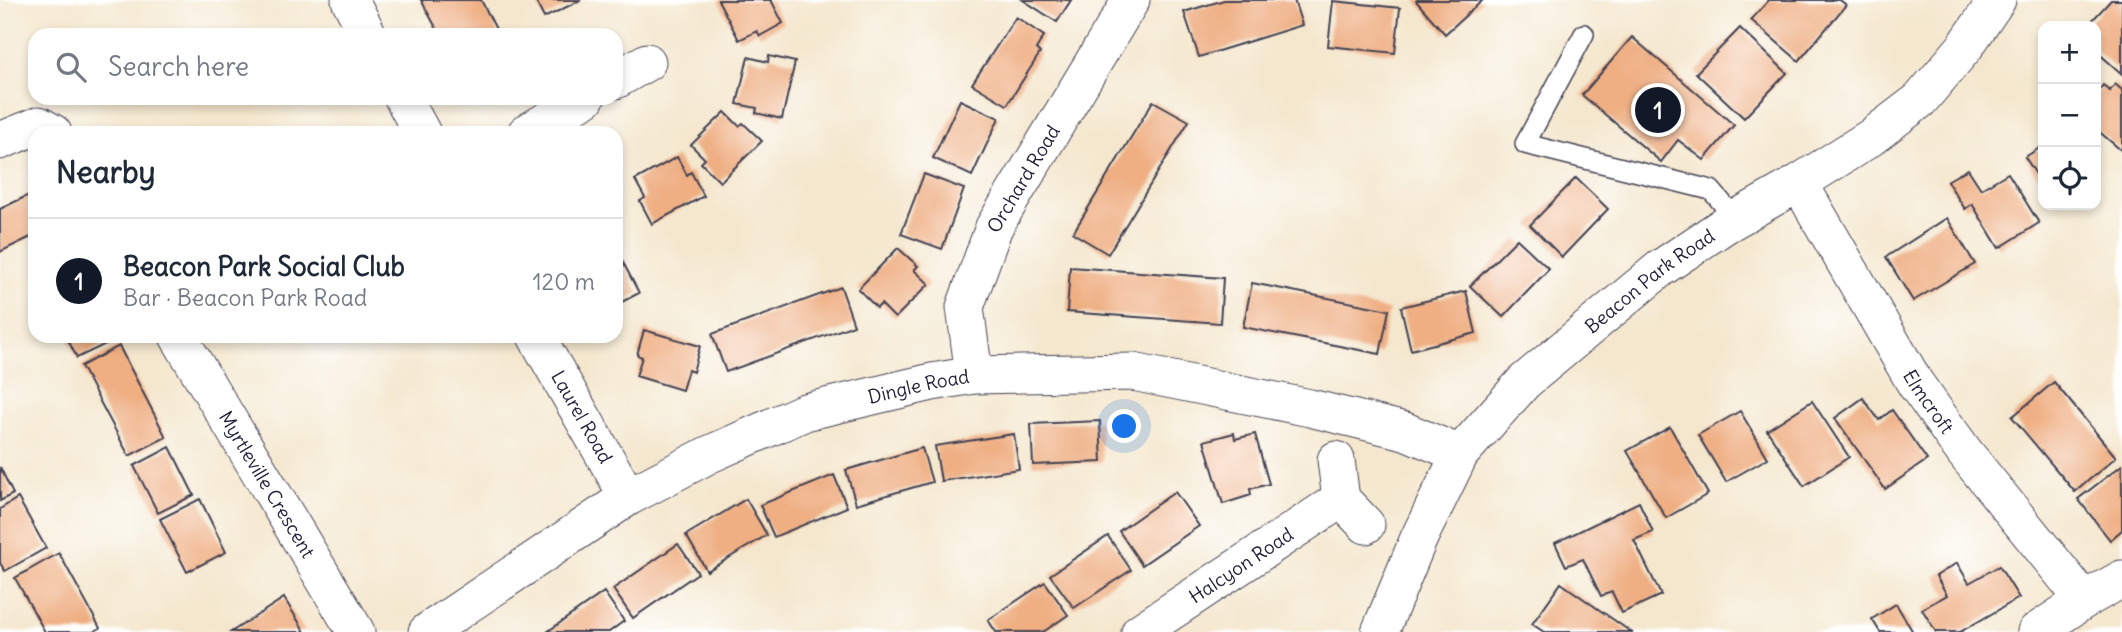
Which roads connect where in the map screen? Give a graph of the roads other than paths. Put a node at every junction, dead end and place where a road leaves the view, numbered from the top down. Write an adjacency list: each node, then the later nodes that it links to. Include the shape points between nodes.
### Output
1 (350, 0): 4 (street)
2 (1132, 0): 16 (street, Orchard Road, via 994,227 965,307)
3 (1997, 0): 12 (street, Beacon Park Road, via 1920,100)
4 (364, 28)
5 (1584, 34): 13 (lane, via 1525,144 1711,190)
6 (407, 105): 8 (street)
7 (574, 105): 9 (street)
8 (418, 126)
9 (538, 126)
10 (28, 130): 11 (street)
11 (0, 141)
12 (1799, 183): 13 (street, Beacon Park Road); 23 (street, Elmcroft, via 1914,383)
13 (1736, 219): 17 (street, Beacon Park Road, via 1661,268 1524,382)
14 (182, 343): 24 (street, Myrtleville Crescent)
15 (540, 343): 19 (street, Laurel Road)
16 (974, 375): 17 (street, Dingle Road, via 1133,372 1405,431); 19 (street, Dingle Road, via 805,412 708,454)
17 (1460, 454): 27 (street, Beacon Park Road)
18 (1336, 460): 20 (street)
19 (628, 497): 25 (street, Dingle Road)
20 (1341, 499): 21 (street); 26 (street, Halcyon Road)
21 (1366, 525)
22 (2122, 579): 23 (street)
23 (2084, 600): 28 (street)
24 (356, 632)
25 (427, 632)
26 (1140, 632)
27 (1380, 632)
28 (2036, 632)

